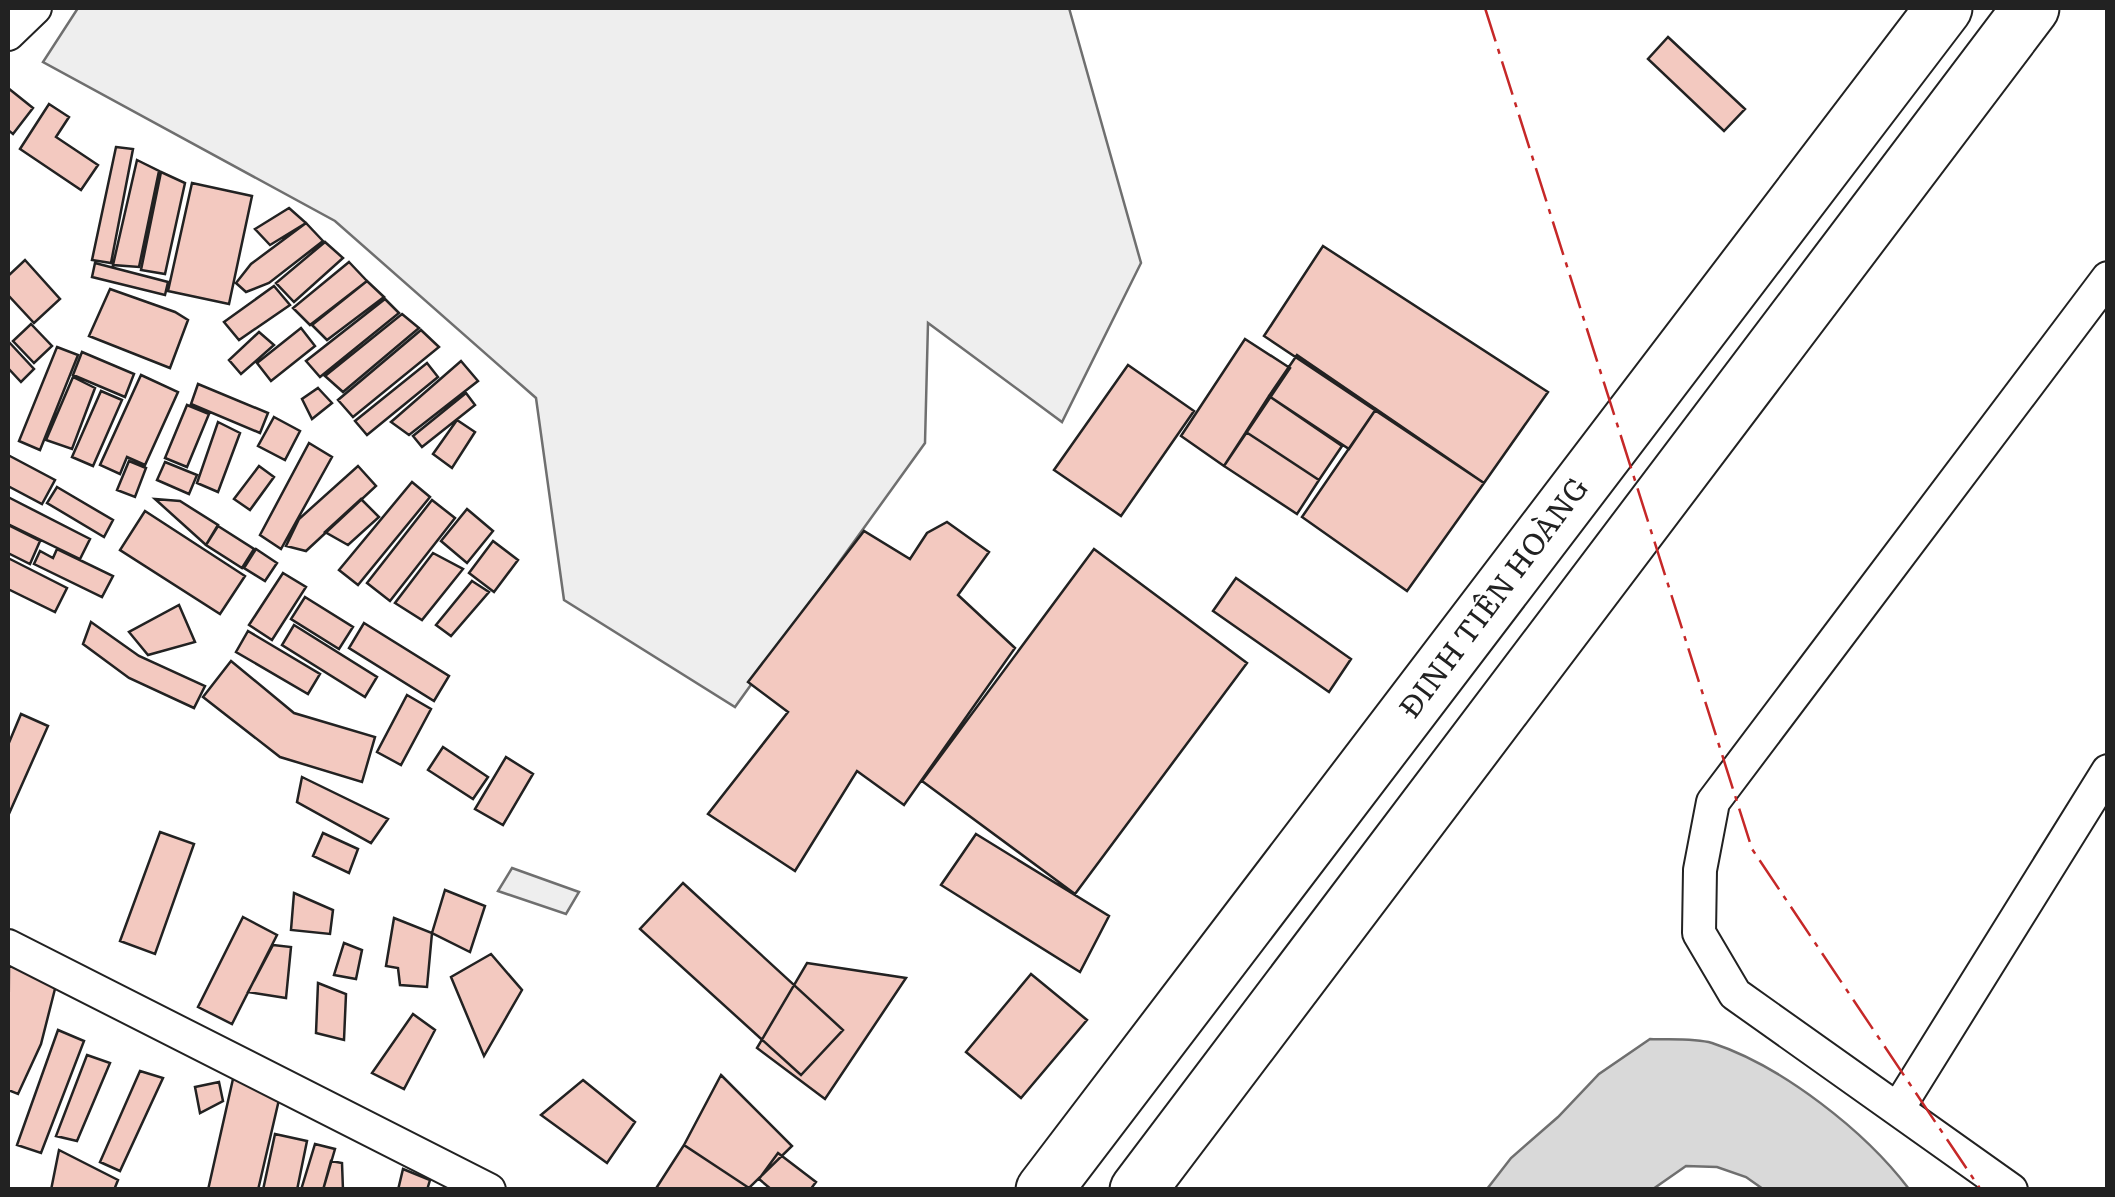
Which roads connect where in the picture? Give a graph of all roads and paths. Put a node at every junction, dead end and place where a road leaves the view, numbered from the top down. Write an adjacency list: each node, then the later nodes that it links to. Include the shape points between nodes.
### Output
1 (34, 8): 4 (street)
2 (1944, 8): 10 (highway, ĐINH TIÊN HOÀNG)
3 (2031, 8): 11 (highway)
4 (8, 34)
5 (2108, 278): 8 (street, via 1713,802 1700,870 1699,934 1717,964 1736,994)
6 (2108, 771): 8 (street)
7 (8, 946): 9 (street)
8 (1899, 1107): 12 (street)
9 (489, 1190)
10 (1044, 1190)
11 (1138, 1190)
12 (2012, 1190)

